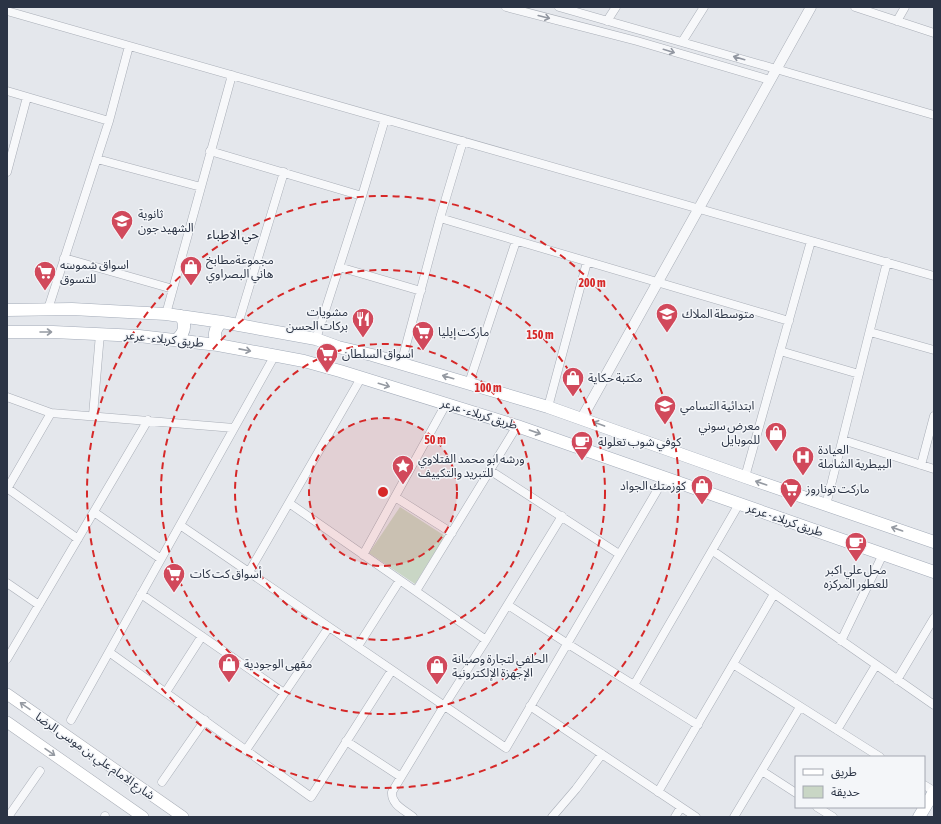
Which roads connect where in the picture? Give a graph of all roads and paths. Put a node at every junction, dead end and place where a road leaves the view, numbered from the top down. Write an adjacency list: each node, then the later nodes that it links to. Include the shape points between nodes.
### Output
1 (506, 7): 16 (street, one-way to 16, via 637,41)
2 (559, 7): 9 (street)
3 (616, 7): 9 (street)
4 (704, 7): 12 (street)
5 (811, 7): 14 (street)
6 (855, 7): 10 (street)
7 (905, 7): 10 (street)
8 (7, 11): 13 (street)
9 (607, 21): 12 (street)
10 (897, 21): 11 (street)
11 (934, 33)
12 (682, 42): 14 (street, one-way to 12)
13 (129, 46): 15 (street); 21 (street)
14 (776, 68): 16 (street); 19 (street)
15 (232, 75): 20 (street); 23 (street)
16 (770, 80): 29 (street)
17 (7, 91): 18 (street)
18 (27, 96): 21 (street); 25 (street)
19 (934, 115)
20 (385, 119): 22 (street); 28 (street)
21 (109, 121): 24 (street)
22 (463, 141): 29 (street); 30 (street)
23 (210, 151): 26 (street); 27 (street)
24 (97, 159): 27 (street); 33 (street)
25 (7, 172)
26 (284, 172): 28 (street); 47 (street)
27 (201, 186): 39 (street)
28 (362, 196): 36 (street)
29 (699, 208): 32 (street); 38 (street)
30 (440, 218): 31 (street); 40 (street)
31 (516, 241): 34 (street); 60 (street)
32 (811, 241): 35 (street); 46 (street)
33 (64, 258): 39 (street); 41 (street)
34 (587, 262): 38 (street); 63 (street)
35 (887, 262): 37 (street); 49 (street)
36 (339, 267): 40 (street); 51 (street)
37 (934, 276)
38 (657, 283): 46 (street); 67 (street)
39 (173, 289): 43 (street)
40 (420, 291): 57 (street)
41 (48, 309): 42 (main road, طريق كربلاء - عرعر); 43 (main road, طريق كربلاء - عرعر)
42 (7, 310)
43 (166, 314): 44 (main road, طريق كربلاء - عرعر)
44 (180, 316): 45 (main road, طريق كربلاء - عرعر); 52 (main road, via 184,329)
45 (222, 322): 47 (main road, طريق كربلاء - عرعر); 53 (main road, via 215,332)
46 (789, 322): 55 (street)
47 (238, 324): 51 (main road, طريق كربلاء - عرعر)
48 (7, 332): 50 (main road, طريق كربلاء - عرعر, one-way to 50)
49 (870, 332): 54 (street); 58 (street)
50 (100, 334): 52 (main road, طريق كربلاء - عرعر); 65 (street)
51 (316, 339): 57 (main road, طريق كربلاء - عرعر)
52 (176, 340): 53 (main road, طريق كربلاء - عرعر)
53 (218, 345): 56 (main road, طريق كربلاء - عرعر, one-way to 56)
54 (934, 350)
55 (780, 352): 58 (street); 76 (street)
56 (275, 355): 59 (main road, طريق كربلاء - عرعر); 70 (street)
57 (401, 364): 60 (main road, طريق كربلاء - عرعر, one-way to 57)
58 (859, 374): 71 (street)
59 (361, 378): 62 (main road, طريق كربلاء - عرعر, one-way to 62); 79 (street)
60 (469, 383): 63 (main road, طريق كربلاء - عرعر)
61 (7, 397): 64 (street)
62 (446, 404): 69 (main road, طريق كربلاء - عرعر); 78 (street)
63 (548, 407): 67 (main road, طريق كربلاء - عرعر)
64 (51, 413): 65 (street); 77 (street)
65 (93, 415): 68 (street)
66 (934, 416): 72 (street)
67 (582, 418): 76 (main road, طريق كربلاء - عرعر, one-way to 67)
68 (148, 420): 70 (street); 82 (street)
69 (517, 426): 74 (street); 75 (main road, طريق كربلاء - عرعر, one-way to 75)
70 (234, 428): 84 (street)
71 (843, 440): 72 (street); 81 (street)
72 (921, 465): 73 (street)
73 (934, 469)
74 (491, 471): 83 (street); 85 (street)
75 (665, 477): 80 (main road, طريق كربلاء - عرعر); 89 (street)
76 (745, 477): 81 (main road, طريق كربلاء - عرعر, one-way to 76)
77 (7, 488): 86 (street)
78 (395, 497): 85 (street); 91 (street)
79 (289, 503): 91 (street); 93 (street)
80 (739, 504): 88 (street); 90 (main road, طريق كربلاء - عرعر)
81 (826, 505): 87 (main road, طريق كربلاء - عرعر, one-way to 81)
82 (94, 512): 86 (street); 92 (street)
83 (562, 516): 89 (street); 101 (street)
84 (180, 525): 92 (street); 93 (street)
85 (452, 534): 97 (street)
86 (78, 539): 100 (street)
87 (934, 542)
88 (713, 551): 99 (street); 115 (street)
89 (619, 554): 107 (street)
90 (883, 554): 94 (main road, طريق كربلاء - عرعر); 106 (street)
91 (364, 555): 95 (street)
92 (161, 559): 98 (street)
93 (249, 572): 103 (street)
94 (934, 572)
95 (400, 580): 97 (street); 108 (street)
96 (7, 583): 100 (street)
97 (416, 591): 105 (street)
98 (141, 594): 104 (street); 109 (street)
99 (774, 594): 106 (street); 111 (street)
100 (38, 605): 110 (street)
101 (508, 605): 105 (street); 107 (street)
102 (934, 618): 114 (street)
103 (329, 627): 108 (street); 117 (street)
104 (202, 636): 116 (street); 117 (street)
105 (486, 640): 120 (street)
106 (841, 640): 112 (street)
107 (568, 644): 115 (street); 121 (street)
108 (358, 646): 113 (street)
109 (109, 652): 116 (street); 123 (street)
110 (7, 658)
111 (733, 664): 122 (street); 126 (street)
112 (876, 665): 114 (street); 127 (street)
113 (392, 670): 120 (street); 128 (street)
114 (898, 680): 119 (street)
115 (634, 685): 126 (street)
116 (166, 692): 124 (street)
117 (284, 693): 129 (street)
118 (7, 694): 146 (main road, شارع الامام علي بن موسى الرضا, one-way to 118)
119 (934, 705)
120 (444, 706): 121 (street, via 506,748); 134 (street)
121 (530, 706): 130 (street)
122 (800, 707): 127 (street); 133 (street)
123 (71, 720)
124 (205, 720): 129 (street); 135 (street)
125 (7, 722): 145 (main road, شارع الامام علي بن موسى الرضا, one-way to 145)
126 (698, 725): 138 (street)
127 (837, 730): 131 (street)
128 (346, 741): 129 (street, via 311,797); 134 (street)
129 (246, 750)
130 (602, 754): 138 (street); 148 (street)
131 (878, 756)
132 (40, 771): 144 (street)
133 (762, 771): 139 (street); 151 (street)
134 (401, 777): 147 (street, via 392,792 392,798 395,804)
135 (162, 782)
136 (925, 785): 137 (street)
137 (934, 791): 141 (main road)
138 (658, 792): 140 (street)
139 (795, 792)
140 (681, 807): 149 (street); 150 (street)
141 (925, 807)
142 (819, 808): 152 (street)
143 (924, 808): 153 (main road)
144 (8, 817)
145 (143, 817)
146 (183, 817)
147 (414, 817)
148 (552, 817)
149 (675, 817)
150 (696, 817)
151 (734, 817)
152 (833, 817)
153 (919, 817)

